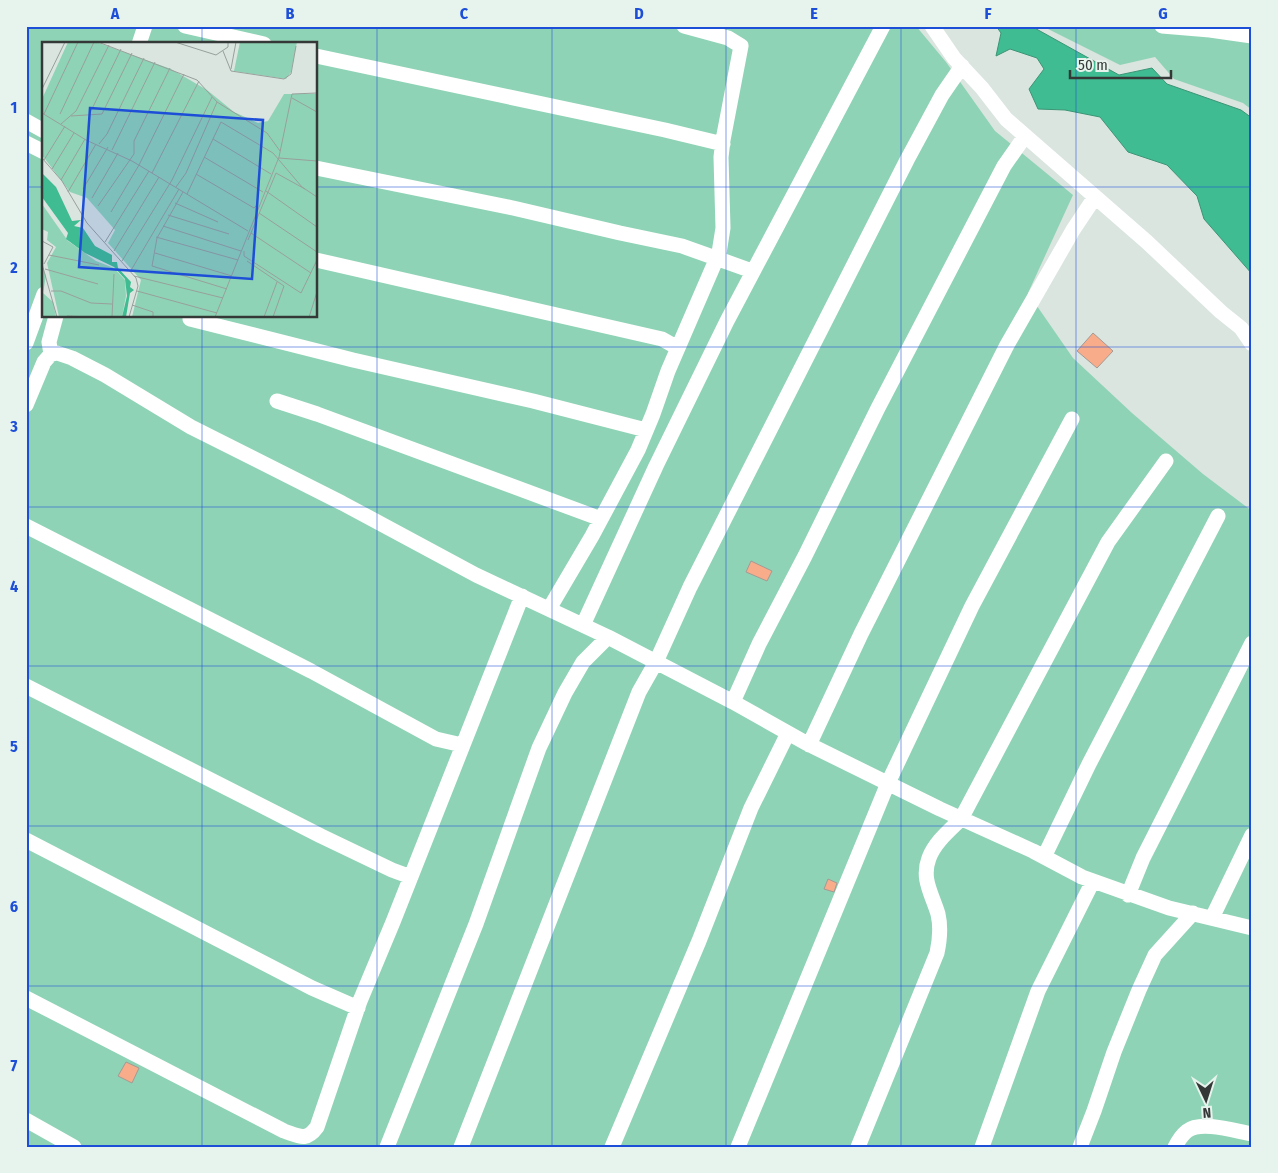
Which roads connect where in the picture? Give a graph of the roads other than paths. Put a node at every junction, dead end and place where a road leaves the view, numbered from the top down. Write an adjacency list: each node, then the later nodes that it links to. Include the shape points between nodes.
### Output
1 (145, 26): 8 (street)
2 (185, 26): 9 (street)
3 (684, 26): 16 (street, via 728,38 742,46)
4 (883, 26): 22 (street)
5 (932, 26): 11 (street)
6 (1162, 26): 7 (street)
7 (1252, 36)
8 (140, 42)
9 (255, 42)
10 (318, 56): 16 (street)
11 (962, 66): 14 (street, via 1006,120); 43 (street, via 933,111 811,346 690,587)
12 (26, 121): 13 (street)
13 (42, 130)
14 (1025, 136): 19 (street); 45 (street, via 1004,166 904,357)
15 (26, 143): 17 (street)
16 (723, 144): 21 (street, via 723,228)
17 (42, 151)
18 (318, 168): 21 (street, via 682,246)
19 (1095, 197): 27 (street, via 1241,328); 47 (street, via 1007,345 861,634)
20 (318, 260): 28 (street, via 662,339)
21 (716, 260): 22 (street); 28 (street)
22 (752, 271): 40 (street, via 656,466)
23 (42, 299): 26 (street)
24 (55, 318): 29 (street, via 49,342)
25 (190, 319): 33 (street)
26 (26, 342)
27 (1252, 344)
28 (678, 348): 33 (street)
29 (51, 354): 31 (street, via 44,362); 38 (street, via 72,358 191,427)
30 (277, 401): 36 (street)
31 (26, 405)
32 (1072, 419): 49 (street, via 972,606)
33 (646, 430): 36 (street)
34 (1166, 461): 50 (street, via 1108,542)
35 (1218, 516): 53 (street, via 1089,764)
36 (601, 519): 39 (street)
37 (26, 526): 48 (street, via 311,671 436,739)
38 (522, 596): 39 (street); 48 (street)
39 (548, 609): 40 (street)
40 (583, 625): 41 (street)
41 (608, 637): 43 (street); 65 (street, via 583,662 539,748 476,924)
42 (1252, 643): 56 (street, via 1143,858)
43 (656, 662): 45 (street); 66 (street, via 626,723)
44 (26, 686): 54 (street, via 321,836)
45 (733, 702): 46 (street)
46 (788, 733): 47 (street); 67 (street, via 751,808)
47 (809, 745): 49 (street)
48 (462, 746): 54 (street)
49 (888, 783): 50 (street); 68 (street)
50 (961, 818): 53 (street); 69 (street, via 929,857 927,886 941,934 937,953)
51 (1252, 835): 58 (street)
52 (26, 840): 61 (street, via 312,988)
53 (1044, 858): 55 (street)
54 (411, 877): 61 (street)
55 (1093, 881): 56 (street); 70 (street, via 1038,991)
56 (1128, 895): 57 (street)
57 (1193, 914): 58 (street); 71 (street, via 1151,964 1114,1052)
58 (1212, 918): 59 (street)
59 (1252, 928)
60 (26, 998): 61 (street, via 284,1131 306,1137 317,1127)
61 (358, 1008)
62 (26, 1120): 64 (street)
63 (1252, 1134): 72 (street, via 1212,1126 1196,1127 1188,1130)
64 (74, 1147)
65 (387, 1147)
66 (461, 1147)
67 (612, 1147)
68 (738, 1147)
69 (858, 1147)
70 (982, 1147)
71 (1080, 1147)
72 (1176, 1147)

